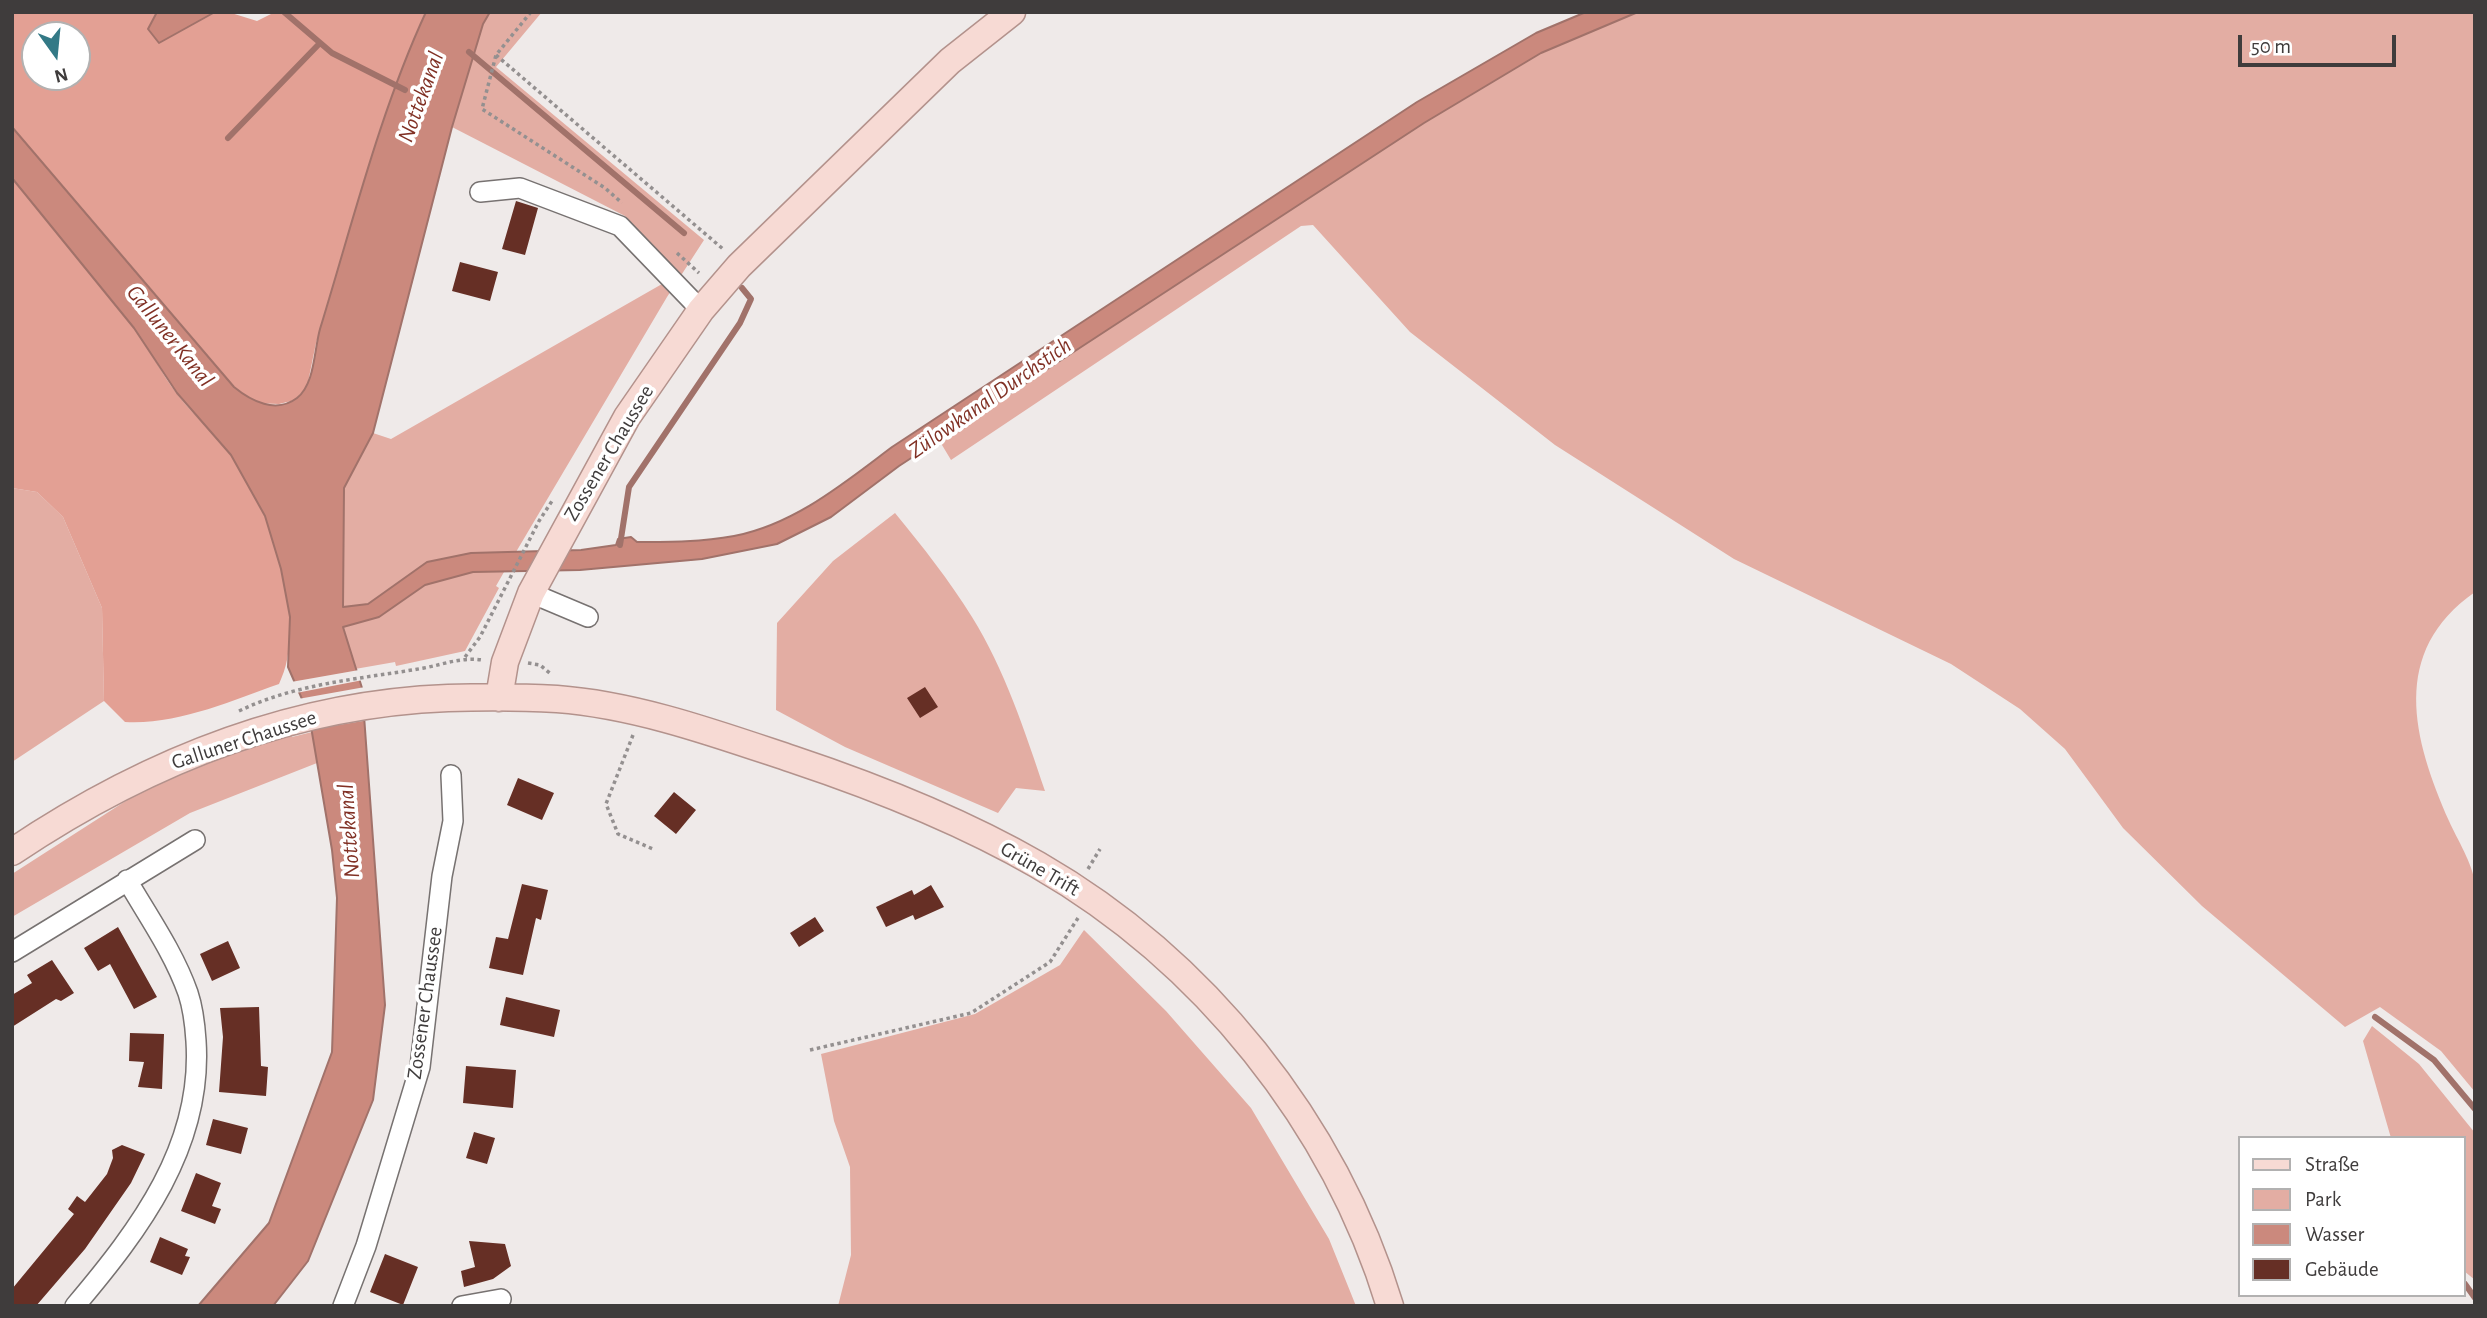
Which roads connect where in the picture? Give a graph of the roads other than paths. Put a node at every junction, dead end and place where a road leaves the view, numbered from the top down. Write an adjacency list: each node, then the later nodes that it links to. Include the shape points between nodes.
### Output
1 (1012, 12): 3 (main road, Zossener Chaussee, via 950,61 731,257)
2 (480, 192): 3 (street, via 520,188 620,226)
3 (701, 310): 4 (main road, Zossener Chaussee, via 550,527)
4 (536, 583): 5 (street); 6 (main road, Zossener Chaussee, via 505,662)
5 (588, 617)
6 (499, 698): 9 (main road, Galluner Chaussee, via 391,703 292,721 159,767); 16 (main road, Grüne Trift, via 560,699 645,715 818,768 981,835 1091,898 1170,962 1242,1035 1326,1157 1361,1223)
7 (451, 775): 14 (street, Zossener Chaussee, via 453,821 442,876 420,1067)
8 (195, 840): 10 (street)
9 (12, 852)
10 (127, 880): 11 (street); 13 (street, via 189,994 197,1085 181,1147 151,1207)
11 (12, 952)
12 (501, 1299): 15 (street)
13 (75, 1306)
14 (343, 1306)
15 (463, 1306)
16 (1390, 1306)

